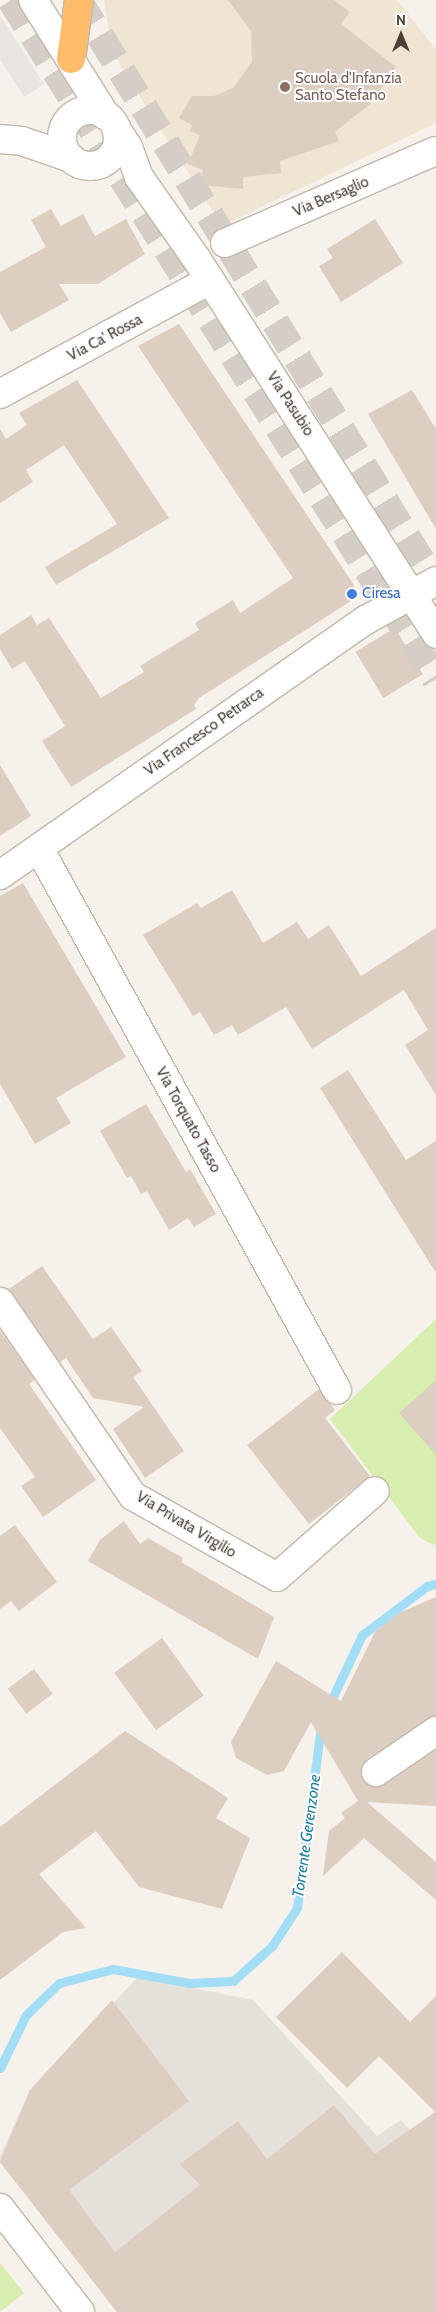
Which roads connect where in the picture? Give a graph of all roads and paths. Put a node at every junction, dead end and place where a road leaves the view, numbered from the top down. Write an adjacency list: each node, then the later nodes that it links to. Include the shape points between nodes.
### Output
1 (33, 0): 3 (street, Via Pasubio)
2 (79, 0): 3 (highway)
3 (77, 69): 4 (street); 5 (street, Via Pasubio)
4 (71, 120): 5 (street, via 87,110); 6 (street); 8 (street, via 62,143)
5 (110, 122): 9 (street, via 116,148); 10 (street, Via Pasubio, via 128,147)
6 (11, 140): 8 (street)
7 (436, 151): 11 (street, Via Bersaglio)
8 (71, 158): 9 (street, via 86,166)
9 (104, 162): 10 (street)
10 (139, 177): 11 (street, Via Pasubio)
11 (213, 249): 12 (street, Via Pasubio)
12 (210, 280): 13 (street, Via Ca' Rossa); 15 (street, Via Pasubio)
13 (0, 394)
14 (436, 581): 15 (street, Via Francesco Petrarca)
15 (412, 594): 16 (street, Via Pasubio); 17 (street, Via Francesco Petrarca, via 366,620)
16 (436, 634)
17 (40, 850): 18 (street, Via Francesco Petrarca); 20 (street, Via Torquato Tasso)
18 (0, 875)
19 (0, 1302): 21 (street, Via Privata Virgilio, via 133,1496 276,1578)
20 (337, 1390)
21 (375, 1491)
22 (436, 1731): 23 (street)
23 (376, 1772)
24 (0, 2208): 25 (street)
25 (80, 2312)

